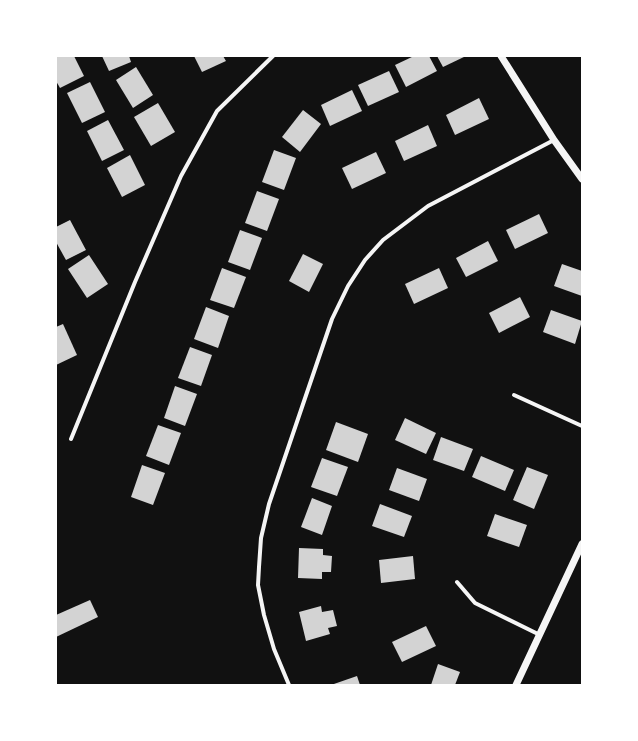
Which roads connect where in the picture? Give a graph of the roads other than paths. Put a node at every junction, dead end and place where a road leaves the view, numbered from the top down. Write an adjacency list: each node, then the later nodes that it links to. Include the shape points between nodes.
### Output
1 (273, 56): 7 (street, via 217,111 181,176 134,282)
2 (501, 56): 3 (street)
3 (554, 140): 4 (street); 11 (street, via 428,206 383,240 365,260 338,306 269,504 261,538 258,585 274,649)
4 (582, 179)
5 (514, 395): 6 (street)
6 (582, 426)
7 (71, 439)
8 (582, 544): 10 (street)
9 (457, 582): 10 (street, via 475,603)
10 (540, 635): 12 (street)
11 (289, 685)
12 (516, 685)

